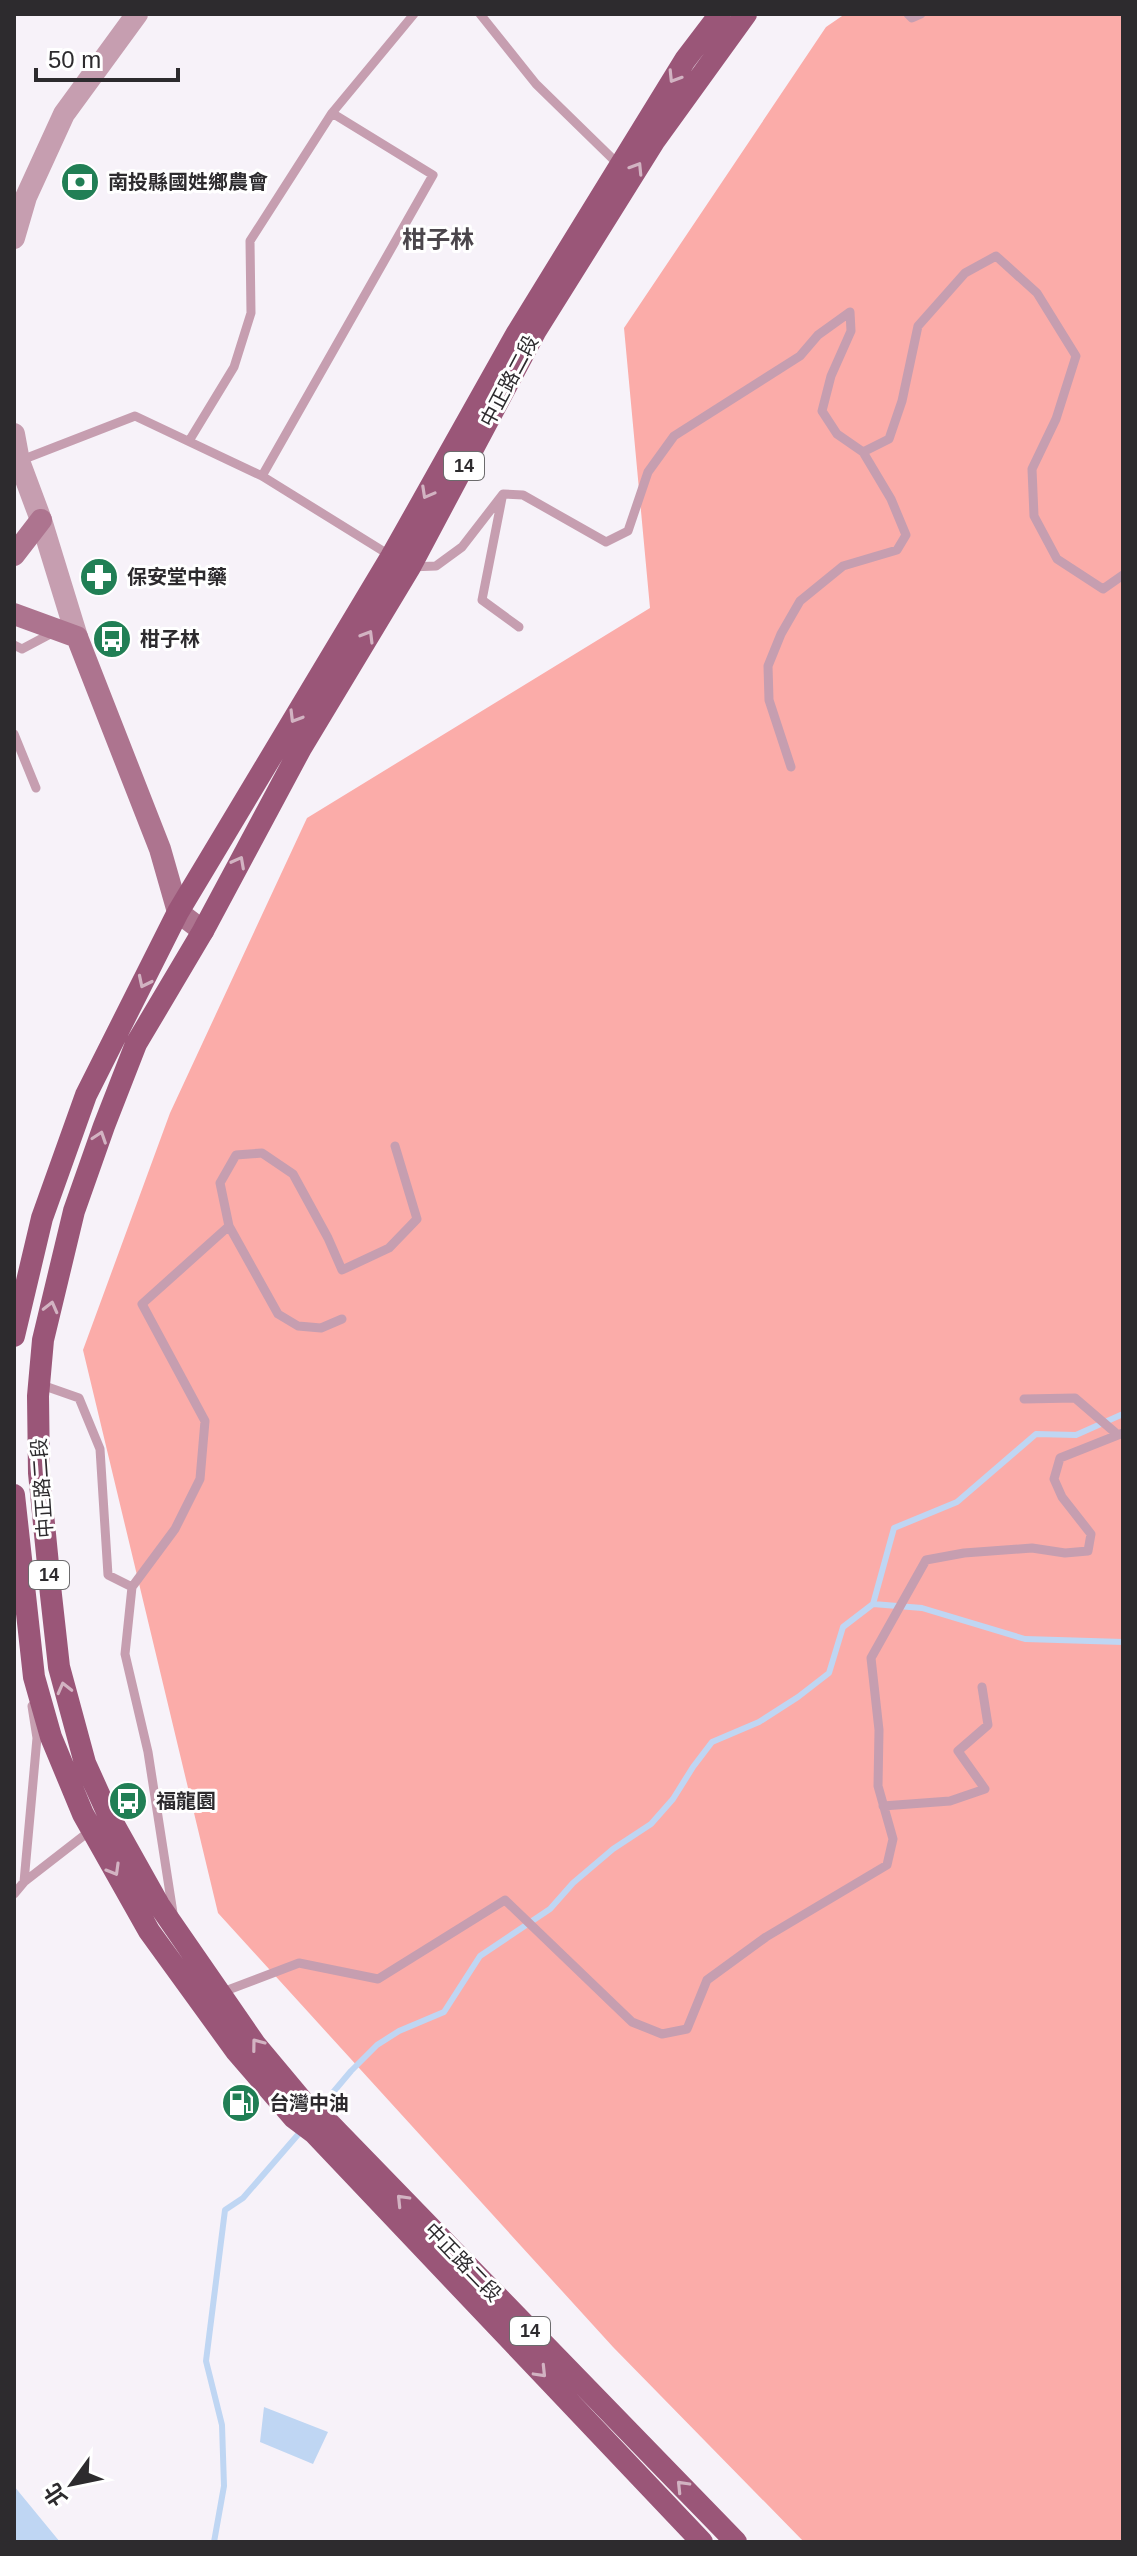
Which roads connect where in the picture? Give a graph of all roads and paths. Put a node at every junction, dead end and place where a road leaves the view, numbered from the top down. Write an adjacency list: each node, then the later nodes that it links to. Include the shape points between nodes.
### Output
1 (137, 14): 10 (street, via 64,114 26,197)
2 (414, 14): 8 (lane)
3 (480, 14): 9 (lane, via 536,84)
4 (720, 14): 9 (main road, 中正路二段 / 14, one-way to 9)
5 (746, 14): 19 (main road, 中正路二段 / 14, one-way to 5, via 655,140)
6 (908, 14): 7 (lane)
7 (921, 14)
8 (332, 113): 12 (lane, via 250,241 251,313 234,367); 15 (lane, via 433,175)
9 (619, 165): 19 (main road, 中正路二段 / 14, one-way to 19, via 517,333)
10 (14, 238)
11 (14, 434): 14 (street)
12 (189, 441): 14 (lane, via 135,416); 15 (lane)
13 (863, 452): 16 (lane, via 837,434 822,411 851,331 850,312 800,356 674,436 648,472 628,531 606,542 523,495); 20 (lane, via 889,439 918,326 965,273 996,256 1037,293 1076,356 1056,419 1032,469 1034,516 1057,559 1103,589); 26 (lane, via 906,535 897,550 843,566 810,592 781,634 768,666 769,700)
14 (19, 461): 17 (street)
15 (262, 476): 19 (lane)
16 (503, 494): 19 (lane, via 462,547 436,566); 22 (lane, via 482,600)
17 (41, 520): 18 (main road); 23 (street)
18 (14, 555)
19 (400, 562): 28 (main road, 中正路二段 / 14, one-way to 28); 29 (main road, 中正路二段 / 14, one-way to 19)
20 (1123, 575)
21 (14, 614): 23 (main road)
22 (519, 627)
23 (67, 634): 24 (lane, via 22,649); 28 (main road, via 160,849)
24 (14, 645)
25 (14, 734): 27 (lane)
26 (791, 767)
27 (36, 788)
28 (178, 912): 29 (main road); 33 (main road, 中正路二段 / 14, one-way to 33, via 86,1095 42,1218)
29 (203, 931): 34 (main road, 中正路二段 / 14, one-way to 29, via 43,1340 74,1211 104,1126 136,1044)
30 (395, 1146): 31 (lane, via 417,1219 389,1248 342,1270 293,1174 262,1153 236,1155 220,1183)
31 (229, 1226): 32 (lane, via 278,1314 298,1326 321,1328); 38 (lane, via 142,1304 205,1421 200,1479 175,1529)
32 (342, 1319)
33 (14, 1336)
34 (39, 1384): 38 (lane, via 79,1398 100,1449 108,1575); 45 (main road, 中正路二段 / 14, one-way to 34, via 108,1814 72,1721 59,1667 39,1473)
35 (1024, 1399): 36 (lane, via 1075,1398)
36 (1118, 1434): 41 (lane, via 1060,1458 1054,1479 1091,1534 1088,1551 1032,1548 926,1560 871,1658)
37 (14, 1495): 42 (main road, 中正路二段 / 14, via 34,1677 51,1737)
38 (132, 1587): 45 (lane, via 125,1654 148,1752)
39 (14, 1593): 43 (lane, via 37,1738)
40 (982, 1687): 41 (lane, via 988,1725 958,1751 985,1789 950,1801)
41 (883, 1806): 46 (lane, via 893,1839 887,1865 766,1937 707,1980 687,2029 662,2034 632,2022 505,1900 378,1979 299,1963)
42 (91, 1830): 43 (lane); 47 (main road, 中正路二段 / 14, one-way to 47, via 149,1931 236,2051)
43 (24, 1882): 44 (lane)
44 (14, 1894)
45 (175, 1929): 46 (main road, 中正路二段 / 14)
46 (220, 1993): 47 (main road, 中正路二段 / 14, one-way to 46)
47 (300, 2112): 48 (main road, 14)
48 (320, 2126): 49 (main road, 中正路二段 / 14, one-way to 49); 50 (main road, 中正路二段 / 14, one-way to 48)
49 (702, 2542)
50 (736, 2542)

